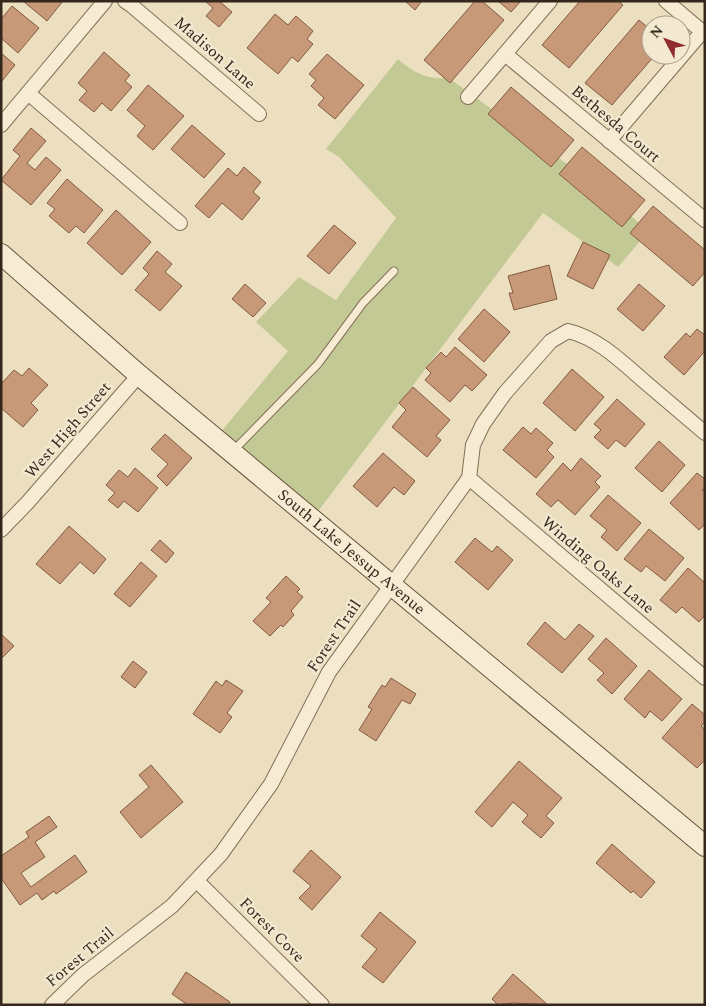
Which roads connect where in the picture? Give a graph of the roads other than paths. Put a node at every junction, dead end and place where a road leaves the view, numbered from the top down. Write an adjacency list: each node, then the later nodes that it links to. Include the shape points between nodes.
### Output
1 (105, 1): 7 (street)
2 (125, 1): 9 (street, Madison Lane)
3 (550, 1): 6 (street)
4 (666, 1): 5 (street)
5 (704, 33): 11 (street)
6 (505, 54): 8 (street); 11 (street, Bethesda Court)
7 (28, 93): 10 (street); 13 (street)
8 (468, 97)
9 (259, 114)
10 (1, 125)
11 (609, 141): 12 (street, Bethesda Court)
12 (705, 220)
13 (180, 223)
14 (1, 254): 16 (street, South Lake Jessup Avenue)
15 (394, 271): 18 (lane, via 363,303 318,364)
16 (139, 374): 18 (street, South Lake Jessup Avenue); 20 (street, West High Street)
17 (705, 433): 19 (street, Forest Trail, via 610,352 578,333 568,331 551,341 505,393 483,424 473,445)
18 (232, 452): 21 (street, South Lake Jessup Avenue)
19 (469, 478): 21 (street, Forest Trail); 22 (street, Winding Oaks Lane)
20 (1, 530)
21 (391, 585): 23 (street, South Lake Jessup Avenue); 24 (street, Forest Trail, via 329,672 271,784 221,854)
22 (705, 678)
23 (705, 846)
24 (197, 881): 25 (street, Forest Trail, via 172,906 83,975); 26 (street, Forest Cove)
25 (52, 1005)
26 (322, 1005)

